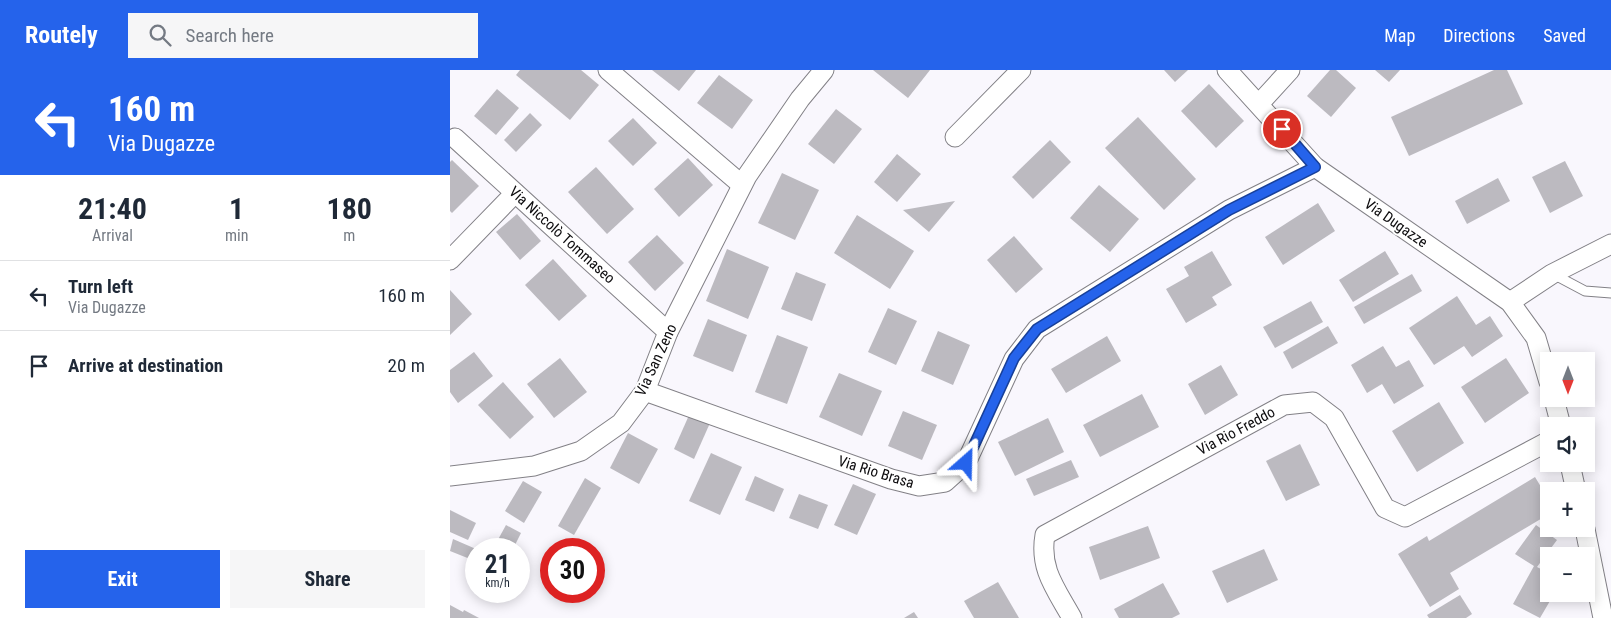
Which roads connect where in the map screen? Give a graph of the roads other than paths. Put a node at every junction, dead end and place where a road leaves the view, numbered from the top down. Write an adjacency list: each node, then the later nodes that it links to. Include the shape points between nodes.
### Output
1 (608, 70): 10 (street)
2 (824, 70): 10 (street, Via San Zeno, via 800,98)
3 (1021, 70): 7 (street)
4 (1227, 70): 6 (street, Via Dugazze)
5 (1290, 70): 6 (street)
6 (1259, 104): 9 (street, Via Dugazze)
7 (955, 137)
8 (455, 138): 11 (street, Via Niccolò Tommaseo)
9 (1315, 167): 16 (street, Via Dugazze); 19 (street, Via Rio Brasa, via 1229,210 1037,329 1014,358 966,463 945,482 919,486 891,479)
10 (742, 185): 17 (street, Via San Zeno)
11 (515, 193): 13 (street); 17 (street, Via Niccolò Tommaseo)
12 (1611, 244): 14 (street)
13 (450, 260)
14 (1552, 274): 15 (lane, via 1585,291); 16 (street)
15 (1611, 293)
16 (1510, 302): 18 (street, Via Dugazze, via 1536,338)
17 (668, 332): 19 (street, Via San Zeno)
18 (1540, 352)
19 (645, 391): 21 (street, Via San Zeno, via 621,423 581,451 534,466)
20 (1540, 446): 23 (street, Via Rio Freddo, via 1405,517 1385,508 1334,418 1313,402 1284,405 1045,535 1046,572)
21 (450, 476)
22 (1587, 537): 24 (street)
23 (1072, 618)
24 (1603, 618)

